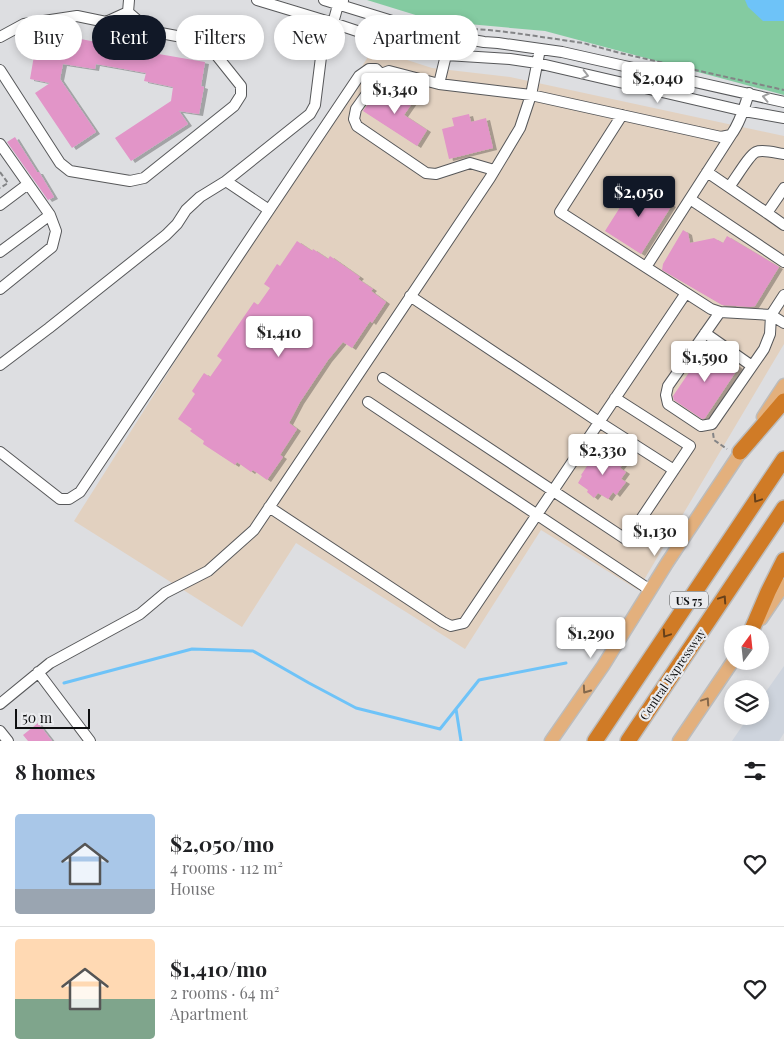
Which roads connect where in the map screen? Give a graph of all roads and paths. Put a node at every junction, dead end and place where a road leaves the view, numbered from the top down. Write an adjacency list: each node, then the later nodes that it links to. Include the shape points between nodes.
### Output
1 (129, 0): 5 (street)
2 (257, 0): 6 (street)
3 (324, 0): 4 (street)
4 (339, 2): 7 (street); 9 (street, via 428,32)
5 (128, 12): 8 (street, via 106,22 77,16 24,24); 14 (street, via 150,31 198,40 209,46 241,86 241,95 234,106 144,178 130,181 70,171 60,163)
6 (307, 15)
7 (335, 15)
8 (0, 37)
9 (540, 49): 13 (street); 17 (street)
10 (478, 57): 13 (street)
11 (321, 60): 29 (street, via 310,114)
12 (445, 60): 16 (street)
13 (537, 64): 18 (street); 20 (street, one-way to 20)
14 (0, 70)
15 (381, 74): 16 (street, via 389,71); 26 (street, via 356,109 354,119 357,126 426,173 436,174 470,163); 36 (street, via 376,69 369,69 359,76)
16 (439, 84): 18 (street)
17 (749, 94): 19 (street, one-way to 17); 20 (street)
18 (531, 95): 21 (street); 26 (street, via 520,128)
19 (784, 102)
20 (744, 111): 22 (street); 23 (street)
21 (622, 115): 23 (street, via 721,137); 42 (street, via 560,212)
22 (784, 118)
23 (731, 135): 28 (street)
24 (0, 144): 30 (street)
25 (784, 154): 32 (street, via 755,152)
26 (494, 170): 46 (street)
27 (0, 172): 31 (path, via 8,183)
28 (707, 172): 32 (street); 34 (street)
29 (226, 181): 36 (street); 51 (street, via 200,197 166,235)
30 (28, 184): 35 (street); 38 (street)
31 (0, 188)
32 (730, 188): 37 (street)
33 (784, 188): 37 (street)
34 (690, 199): 41 (street); 42 (street)
35 (0, 205)
36 (269, 210): 61 (street, via 80,492 69,499 60,499)
37 (767, 213): 39 (street)
38 (50, 215): 40 (street); 43 (street, via 56,231 52,247)
39 (784, 225)
40 (0, 252)
41 (784, 262)
42 (646, 267): 44 (street)
43 (0, 289)
44 (686, 292): 47 (street); 55 (street)
45 (784, 295): 48 (street)
46 (410, 296): 58 (street); 65 (street)
47 (720, 312): 48 (street); 50 (street)
48 (771, 315): 49 (street); 52 (street, via 770,334)
49 (784, 323)
50 (705, 333): 52 (street); 59 (street, via 668,386 666,395 668,404 702,426)
51 (0, 365)
52 (752, 366): 59 (street)
53 (384, 378): 64 (street)
54 (784, 385): 60 (main road)
55 (615, 398): 58 (street); 63 (street, via 690,446)
56 (784, 401): 60 (highway)
57 (368, 402): 67 (street)
58 (599, 422): 63 (street); 64 (street)
59 (712, 424): 60 (path, via 714,440)
60 (734, 450): 70 (main road)
61 (0, 452)
62 (784, 459): 80 (highway, US 75, one-way to 80)
63 (674, 470): 64 (street, via 627,540)
64 (553, 491): 67 (street)
65 (269, 507): 67 (street, via 451,626 464,623); 74 (street, via 254,530 208,571 165,593 140,614)
66 (784, 508): 81 (highway, Central Expressway / US 75, one-way to 66)
67 (537, 515): 70 (street)
68 (784, 560): 71 (highway)
69 (784, 585): 72 (main road)
70 (650, 590): 79 (main road, one-way to 79)
71 (754, 625)
72 (756, 625)
73 (726, 670): 82 (main road, one-way to 73)
74 (38, 672): 75 (street); 78 (street)
75 (0, 704)
76 (0, 731): 77 (street)
77 (8, 741)
78 (90, 741)
79 (551, 741)
80 (595, 741)
81 (628, 741)
82 (679, 741)

